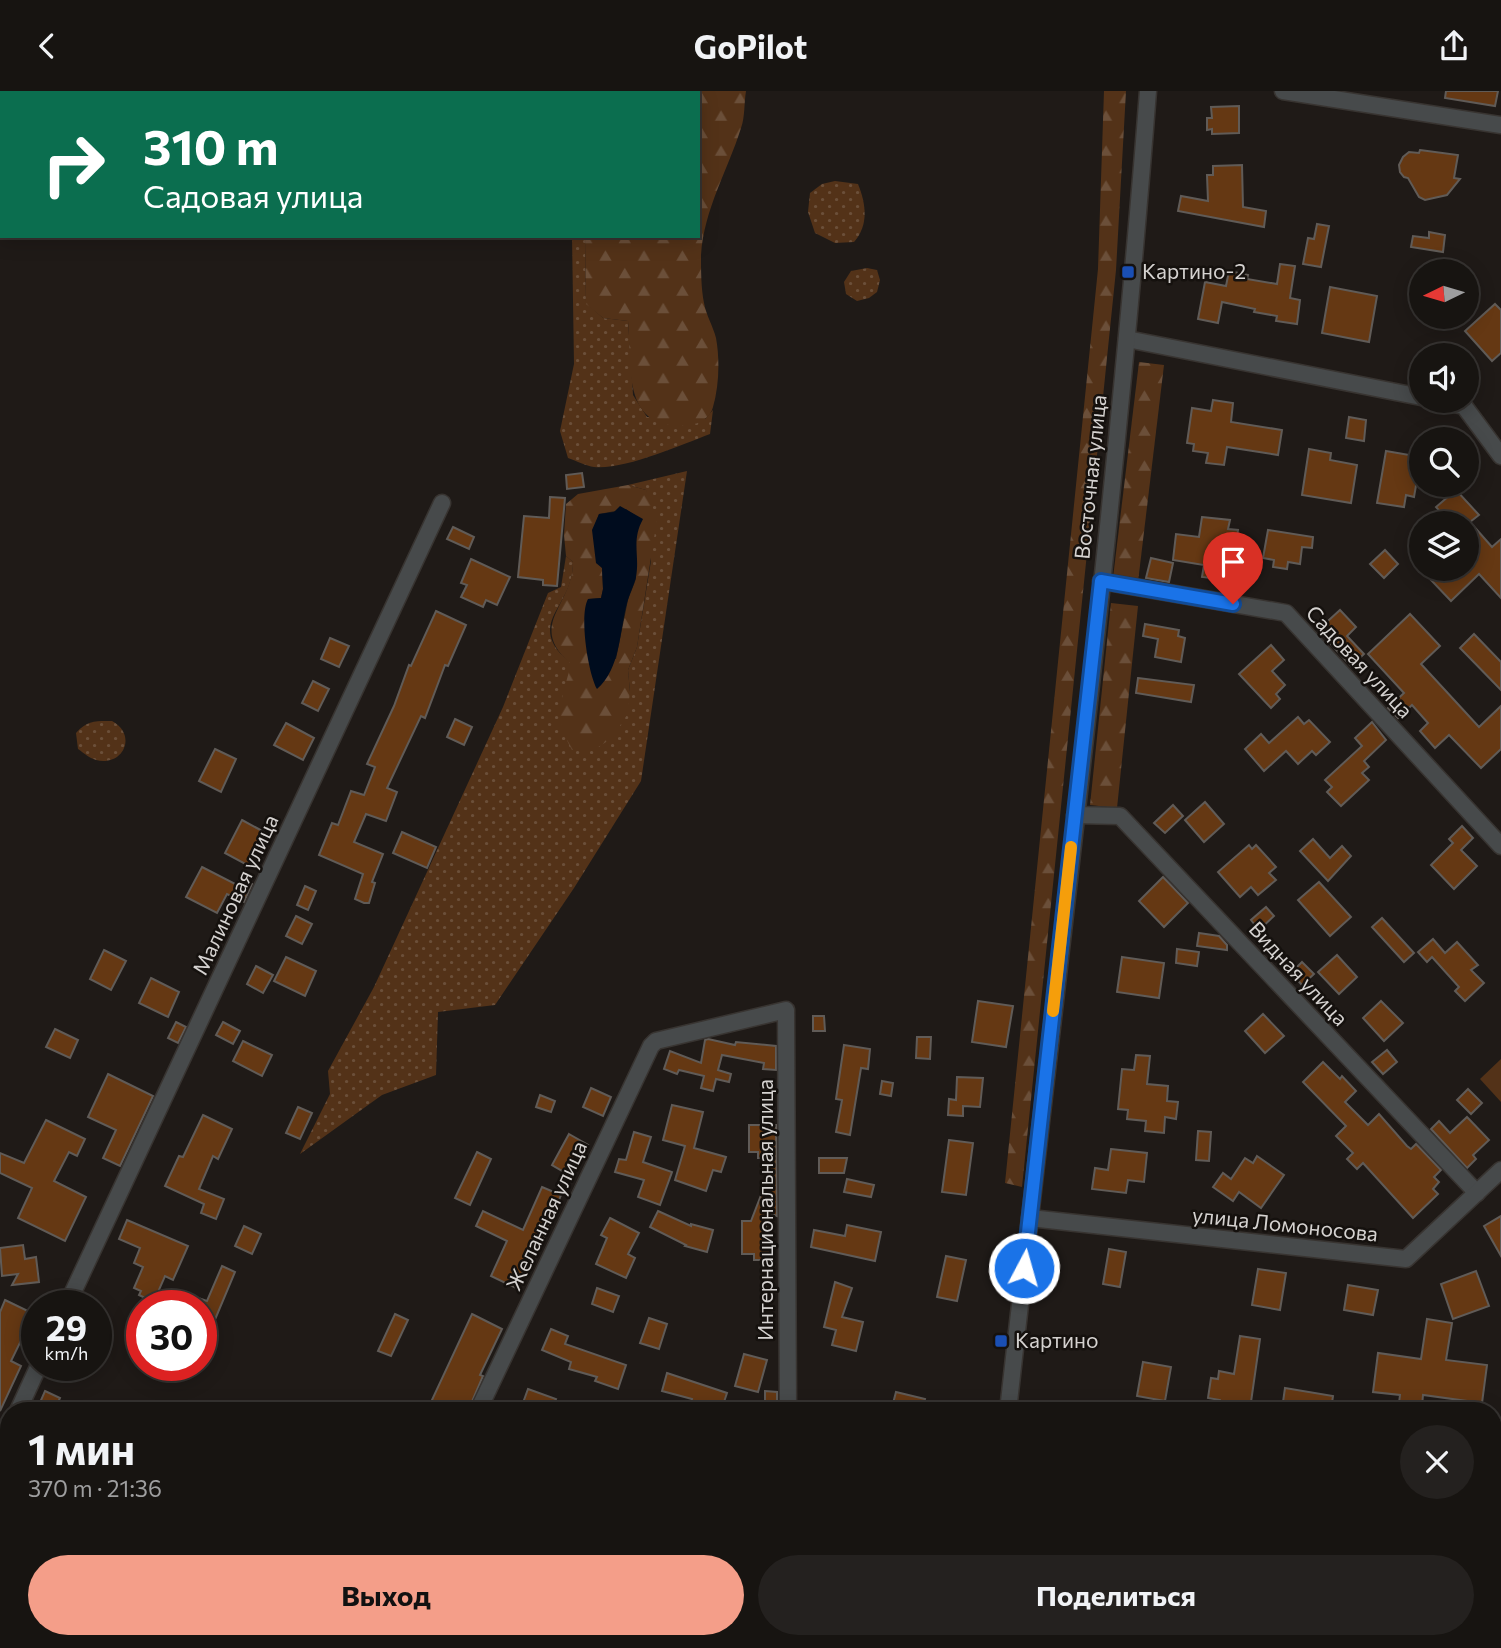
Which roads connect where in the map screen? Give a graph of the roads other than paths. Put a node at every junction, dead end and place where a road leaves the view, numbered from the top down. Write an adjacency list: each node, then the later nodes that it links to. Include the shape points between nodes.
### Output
1 (1148, 91): 4 (street, Восточная улица)
2 (1283, 91): 3 (street)
3 (1501, 125)
4 (1127, 339): 5 (street); 9 (street, Восточная улица)
5 (1409, 395)
6 (1469, 413): 7 (street)
7 (1501, 456)
8 (442, 503): 16 (street, Малиновая улица)
9 (1101, 581): 10 (street, Восточная улица); 11 (street, Садовая улица, via 1286,613)
10 (1075, 815): 14 (street, Видная улица, via 1120,816); 15 (street, Восточная улица)
11 (1501, 846)
12 (786, 1010): 19 (street, Желанная улица, via 656,1041 651,1046); 20 (street, Интернациональная улица)
13 (1501, 1170): 14 (street, улица Ломоносова)
14 (1477, 1193): 15 (street, улица Ломоносова, via 1406,1259)
15 (1030, 1218): 21 (street, Восточная улица)
16 (74, 1290)
17 (32, 1381): 18 (street)
18 (22, 1402)
19 (482, 1402)
20 (788, 1402)
21 (1009, 1402)

